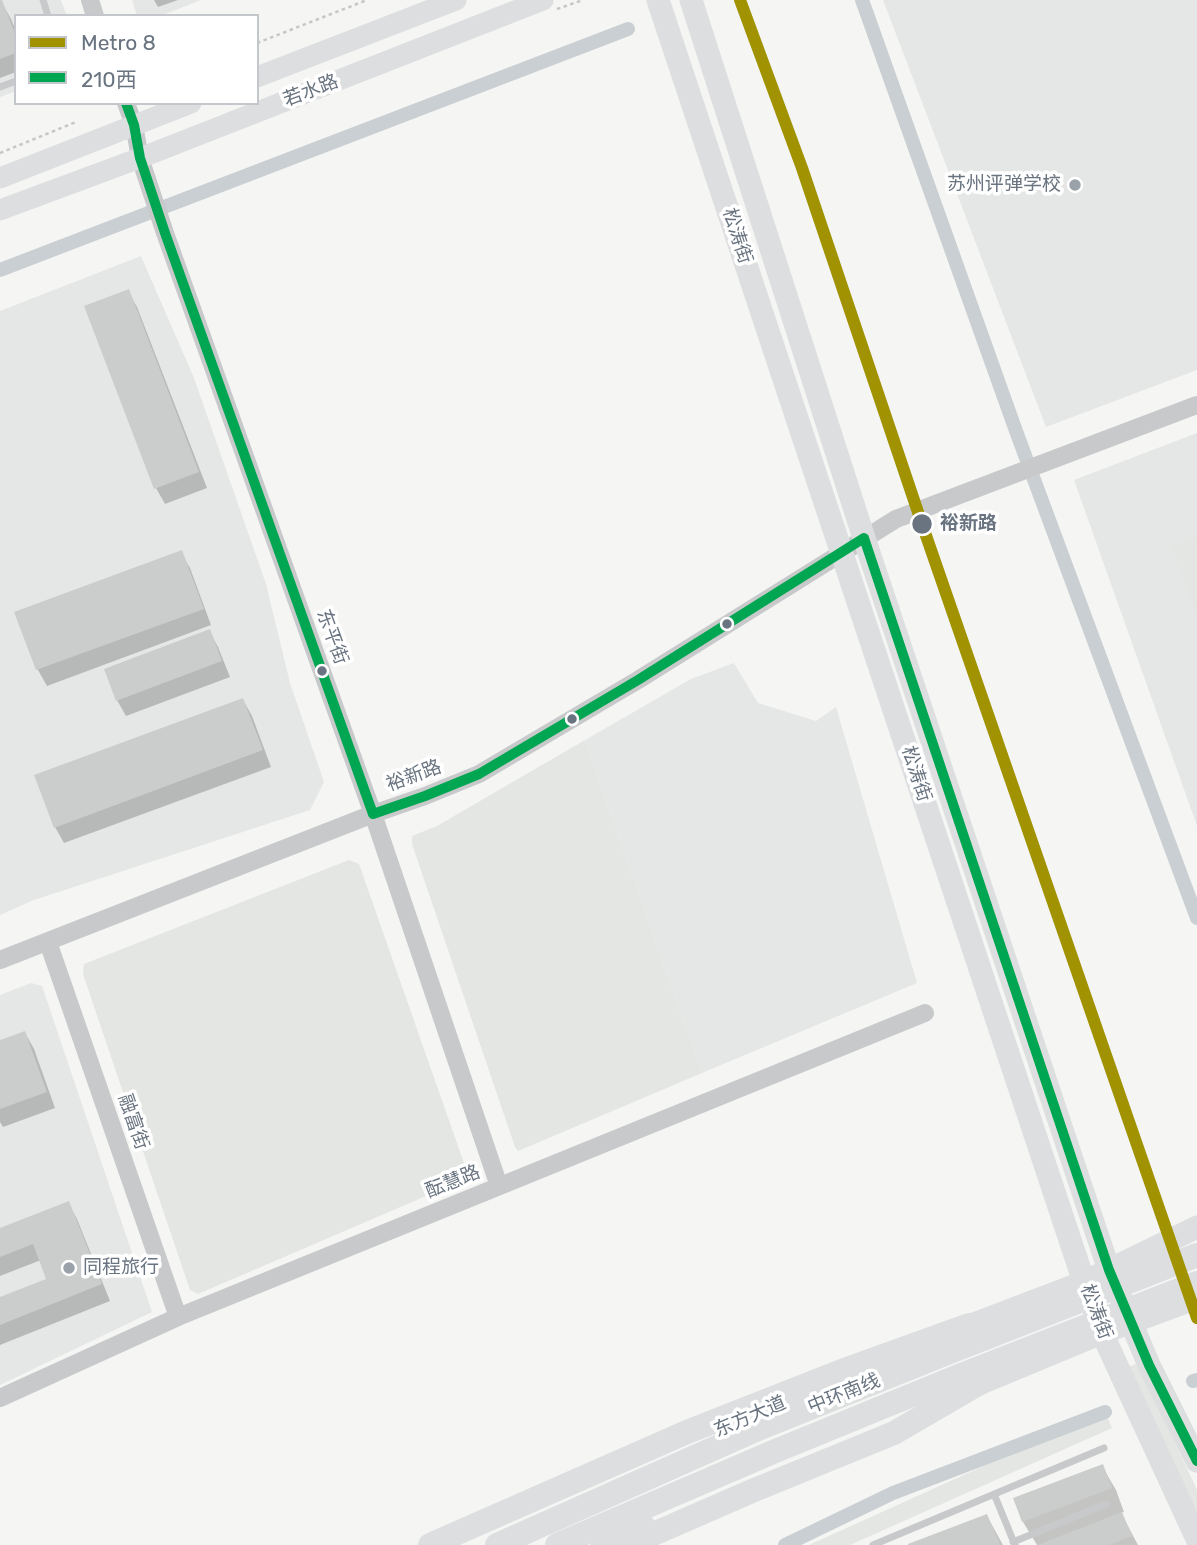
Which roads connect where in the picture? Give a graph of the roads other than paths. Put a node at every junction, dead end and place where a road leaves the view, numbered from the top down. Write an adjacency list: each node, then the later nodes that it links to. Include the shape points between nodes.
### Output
1 (456, 0): 5 (main road, 若水路)
2 (543, 0): 9 (main road, 若水路)
3 (658, 0): 14 (main road, 松涛街)
4 (691, 0): 13 (main road, 松涛街)
5 (259, 76)
6 (127, 105): 8 (street, 东平街)
7 (186, 105): 8 (main road)
8 (134, 125): 9 (street, 东平街); 10 (main road)
9 (139, 158): 11 (main road, 若水路); 15 (street, 东平街)
10 (0, 178)
11 (0, 210)
12 (1197, 405): 13 (street, 裕新路, via 896,519)
13 (864, 538): 14 (street, 裕新路); 22 (main road, 松涛街)
14 (843, 552): 15 (street, 裕新路, via 479,774); 23 (main road, 松涛街)
15 (373, 814): 16 (street, 裕新路); 19 (street, 东平街)
16 (48, 942): 17 (street, 裕新路); 26 (street, 融富街)
17 (0, 960)
18 (925, 1013): 19 (street, 酝慧路)
19 (499, 1186): 26 (street, 酝慧路)
20 (1197, 1227): 22 (main road, 东方大道)
21 (1197, 1255): 40 (highway, 中环南线, via 760,1428)
22 (1109, 1270): 23 (main road, 东方大道); 27 (main road, 松涛街)
23 (1084, 1282): 28 (main road, 东方大道); 29 (main road, 松涛街)
24 (1197, 1283): 41 (highway, 中环南线, via 773,1451)
25 (1197, 1298): 27 (main road)
26 (178, 1317): 31 (street, 酝慧路)
27 (1130, 1322): 29 (main road); 33 (main road, 松涛街)
28 (969, 1325): 38 (highway, via 687,1432); 39 (main road, 东方大道)
29 (1102, 1333): 30 (main road); 36 (main road, 松涛街)
30 (980, 1383): 42 (main road); 43 (highway, via 894,1433)
31 (0, 1398)
32 (1104, 1448): 34 (lane)
33 (1197, 1461)
34 (995, 1494): 37 (lane); 44 (lane)
35 (1106, 1504): 37 (lane)
36 (1197, 1539)
37 (1014, 1543)
38 (430, 1545)
39 (459, 1545)
40 (497, 1545)
41 (557, 1545)
42 (602, 1545)
43 (628, 1545)
44 (873, 1545)

